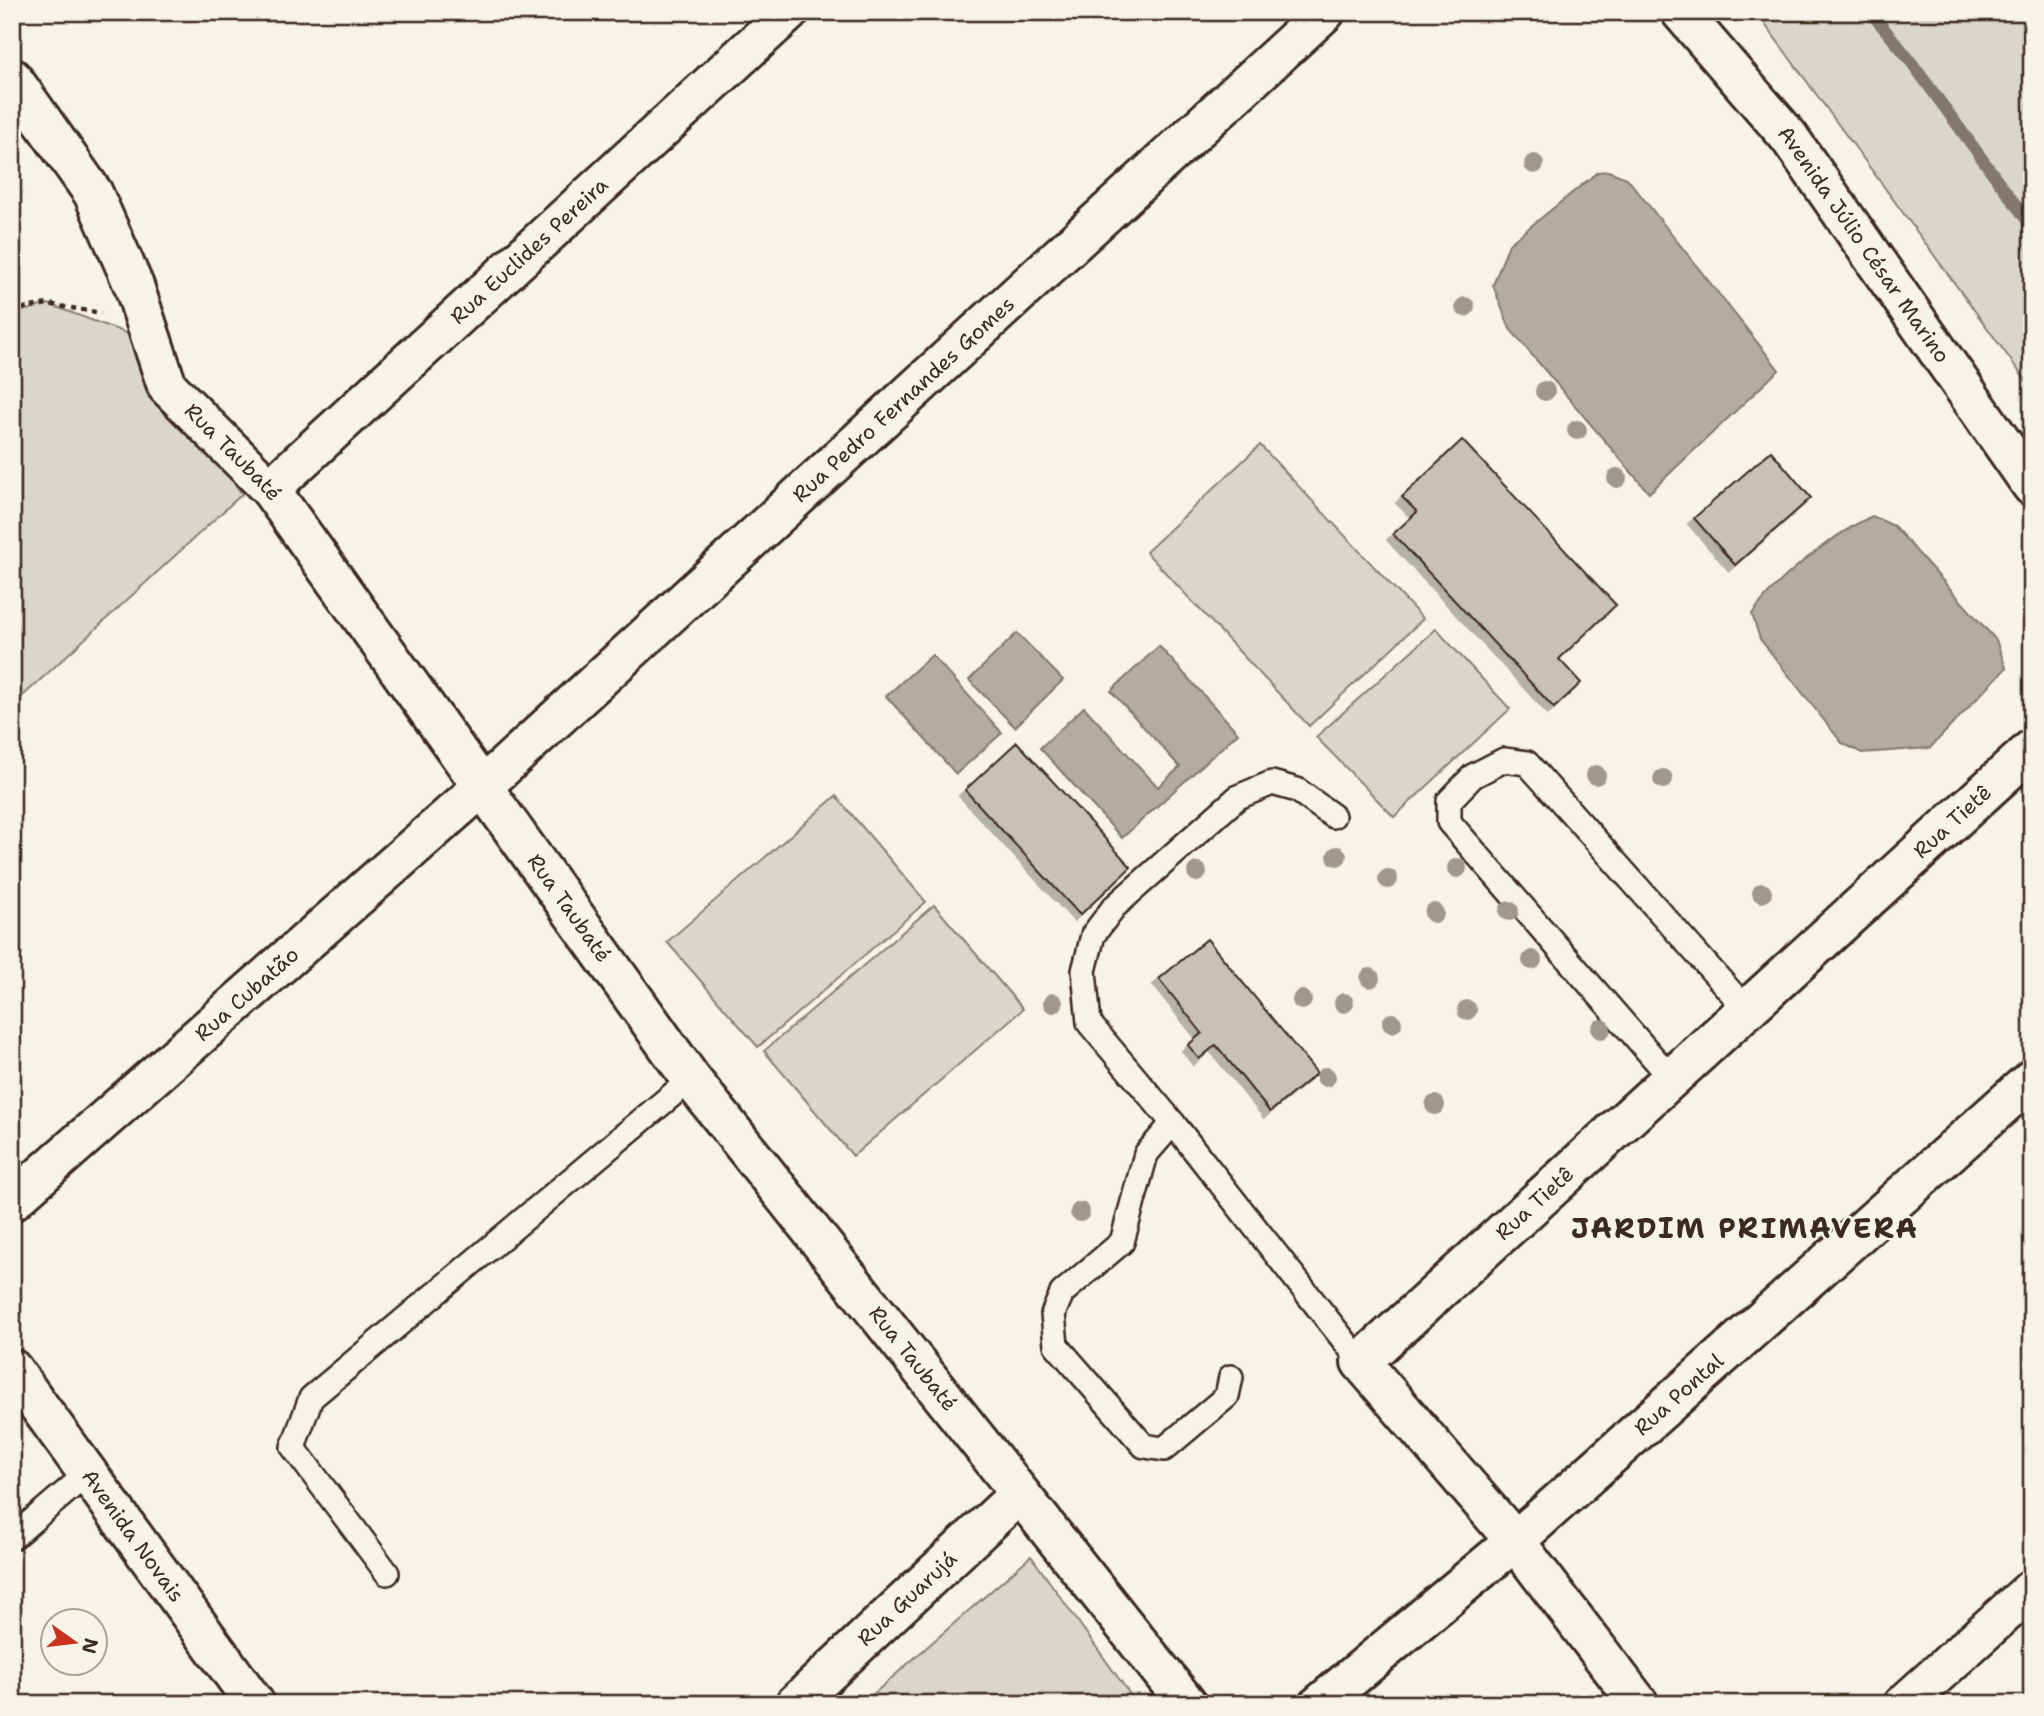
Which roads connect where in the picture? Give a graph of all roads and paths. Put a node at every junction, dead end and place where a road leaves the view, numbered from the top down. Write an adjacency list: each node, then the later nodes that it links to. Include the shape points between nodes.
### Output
1 (789, 12): 8 (street, Rua Euclides Pereira)
2 (1325, 12): 10 (street, Rua Pedro Fernandes Gomes)
3 (1681, 12): 7 (street, Avenida Júlio César Marino, via 1789,137)
4 (12, 78): 6 (street, Rua Taubaté, via 93,193)
5 (12, 310): 6 (path, via 48,304)
6 (145, 320): 8 (street, Rua Taubaté, via 167,386)
7 (2032, 486)
8 (270, 489): 10 (street, Rua Taubaté)
9 (2032, 749): 12 (street, Rua Tietê)
10 (482, 787): 14 (street, Rua Taubaté); 17 (street, Rua Cubatão)
11 (1333, 816): 16 (lane, via 1297,790 1272,783 1238,797 1114,907 1093,935 1084,971 1089,1023)
12 (1746, 1009): 13 (street, Rua Tietê); 13 (lane, via 1527,764 1504,760 1473,776 1449,801 1448,822)
13 (1671, 1078): 18 (street, Rua Tietê)
14 (691, 1079): 22 (street, Rua Taubaté); 25 (lane, via 312,1398 293,1447)
15 (2032, 1079): 24 (street, Rua Pontal)
16 (1173, 1124): 18 (lane); 20 (lane, via 1146,1154 1122,1242 1062,1293 1053,1314 1056,1345 1144,1446 1164,1449 1227,1396)
17 (12, 1201)
18 (1361, 1362): 24 (street)
19 (12, 1369): 21 (street, Avenida Novais)
20 (1231, 1377)
21 (88, 1473): 23 (lane); 27 (street, Avenida Novais)
22 (1019, 1494): 28 (street, Rua Guarujá); 29 (street, Rua Taubaté)
23 (12, 1538)
24 (1515, 1541): 30 (street, Rua Pontal); 31 (street)
25 (387, 1573)
26 (2032, 1589): 32 (street)
27 (255, 1704)
28 (795, 1704)
29 (1187, 1704)
30 (1320, 1704)
31 (1639, 1704)
32 (1904, 1704)

